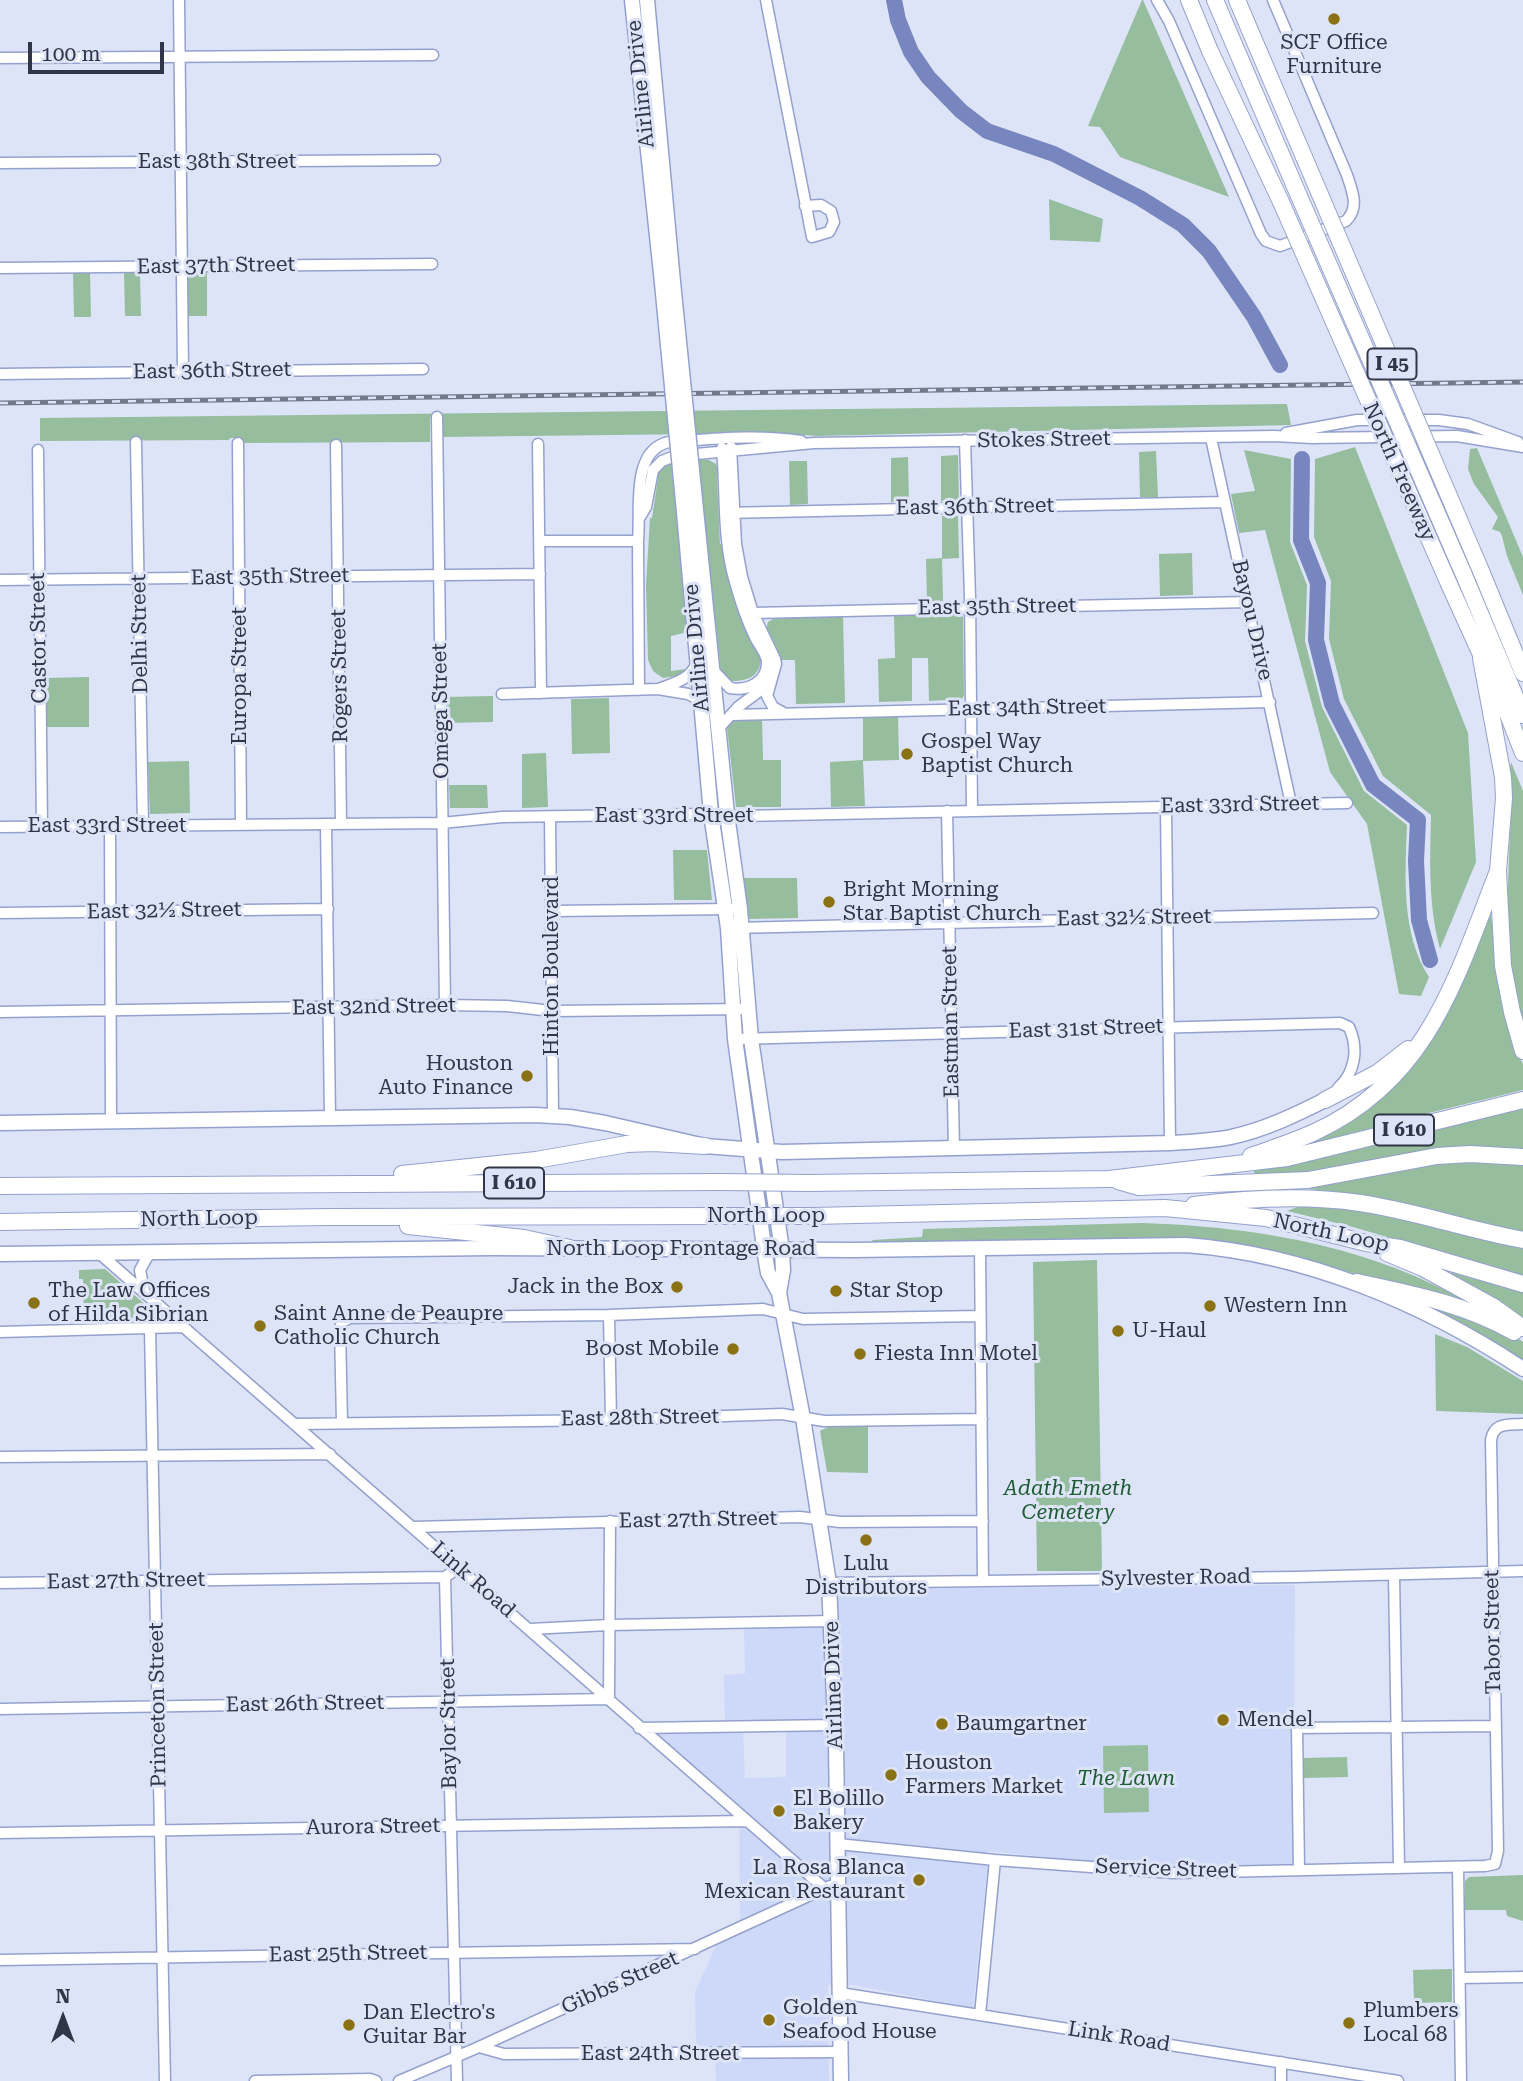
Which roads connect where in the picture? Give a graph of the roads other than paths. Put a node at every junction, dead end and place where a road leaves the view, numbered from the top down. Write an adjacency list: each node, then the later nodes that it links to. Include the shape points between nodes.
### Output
1 (179, 0): 16 (street)
2 (632, 0): 24 (main road, Airline Drive)
3 (647, 0): 24 (main road, Airline Drive)
4 (766, 0): 20 (street)
5 (1157, 0): 11 (street, via 1261,234 1280,246 1346,221 1353,214 1354,200)
6 (1183, 0): 13 (highway)
7 (1189, 0): 13 (highway, North Freeway / I 45)
8 (1215, 0): 74 (highway, North Freeway, bridge)
9 (1237, 0): 12 (highway, North Freeway / I 45)
10 (1249, 0): 12 (highway)
11 (1273, 0)
12 (1249, 30): 58 (highway, North Freeway / I 45, bridge)
13 (1210, 51): 60 (highway, North Freeway / I 45, bridge)
14 (433, 55): 16 (street)
15 (0, 58): 16 (street)
16 (180, 58): 19 (street)
17 (435, 160): 19 (street, East 38th Street)
18 (0, 163): 19 (street, East 38th Street)
19 (182, 163): 22 (street)
20 (805, 206): 20 (street, via 812,237 829,232 834,216 826,207)
21 (432, 264): 22 (street, East 37th Street)
22 (181, 267): 23 (street, East 37th Street); 26 (street)
23 (0, 268)
24 (668, 283): 41 (main road, Airline Drive, bridge)
25 (423, 369): 26 (street, East 36th Street)
26 (183, 371): 27 (street, East 36th Street)
27 (0, 374)
28 (437, 417): 49 (street, Omega Street)
29 (1273, 436): 31 (street, Stokes Street); 38 (street, Stokes Street, via 1457,436); 38 (street, Stokes Street, via 1357,420 1439,420 1468,424)
30 (725, 438): 35 (street, Stokes Street, via 779,437); 40 (street, Airline Drive); 45 (street, Stokes Street, via 668,442 650,452 643,468)
31 (1211, 438): 32 (street, Stokes Street); 42 (street, Bayou Drive)
32 (965, 440): 35 (street, Stokes Street); 43 (street)
33 (136, 442): 52 (street, Delhi Street)
34 (238, 443): 51 (street, Europa Street)
35 (814, 443): 40 (street, Stokes Street)
36 (538, 444): 46 (street)
37 (336, 445): 50 (street, Rogers Street)
38 (1523, 446)
39 (38, 450): 54 (street, Castor Street)
40 (727, 452): 44 (street, Airline Drive); 45 (street, Stokes Street, via 671,457 658,464)
41 (689, 501): 59 (main road, Airline Drive); 62 (main road, Airline Drive)
42 (1224, 502): 43 (street, East 36th Street); 55 (street, Bayou Drive)
43 (968, 506): 44 (street, East 36th Street); 56 (street)
44 (729, 513): 57 (street, Airline Drive, via 732,571)
45 (640, 517): 47 (street)
46 (540, 541): 47 (street); 48 (street)
47 (638, 541): 66 (street)
48 (540, 574): 49 (street, East 35th Street); 67 (street)
49 (439, 575): 50 (street, East 35th Street); 86 (street, Omega Street)
50 (338, 576): 51 (street, East 35th Street); 85 (street, Rogers Street)
51 (239, 577): 52 (street, East 35th Street); 89 (street, Europa Street)
52 (139, 578): 54 (street, East 35th Street); 88 (street, Delhi Street)
53 (0, 580): 54 (street, East 35th Street)
54 (38, 580): 92 (street, Castor Street)
55 (1248, 602): 56 (street, East 35th Street); 69 (street, Bayou Drive)
56 (971, 608): 57 (street, East 35th Street); 71 (street)
57 (749, 614): 62 (street, Airline Drive, via 767,661 758,683 746,690 730,688); 64 (street, Airline Drive, via 775,659)
58 (1510, 639): 61 (highway); 63 (highway, North Freeway / I 45)
59 (698, 655): 65 (street, via 692,672); 70 (main road, Airline Drive)
60 (1481, 658): 76 (highway, North Freeway / I 45); 93 (highway, via 1504,798)
61 (1523, 661)
62 (712, 670): 75 (main road, Airline Drive)
63 (1523, 673)
64 (770, 683): 72 (street, via 769,702); 73 (street, Airline Drive)
65 (658, 689): 66 (street); 70 (street, via 688,694)
66 (639, 690): 67 (street)
67 (541, 693): 68 (street)
68 (502, 694)
69 (1270, 702): 71 (street, East 34th Street); 78 (street, Bayou Drive)
70 (702, 706): 82 (main road, Airline Drive)
71 (972, 709): 72 (street, East 34th Street); 81 (street)
72 (784, 713): 73 (street, East 34th Street)
73 (731, 715): 75 (street, Airline Drive)
74 (1523, 715)
75 (719, 728): 83 (main road, Airline Drive)
76 (1523, 753)
77 (1347, 803): 78 (street, East 33rd Street)
78 (1291, 804): 79 (street, East 33rd Street)
79 (1166, 807): 81 (street, East 33rd Street); 100 (street)
80 (947, 811): 81 (street, East 33rd Street); 83 (street, East 33rd Street); 101 (street, Eastman Street)
81 (972, 811)
82 (711, 814): 83 (street, East 33rd Street); 84 (street, East 33rd Street); 95 (main road, Airline Drive)
83 (727, 814): 95 (main road, Airline Drive)
84 (550, 817): 86 (street, East 33rd Street); 97 (street, Hinton Boulevard)
85 (341, 823): 86 (street, East 33rd Street); 87 (street, East 33rd Street)
86 (442, 823): 103 (street, Omega Street)
87 (326, 824): 89 (street, East 33rd Street); 94 (street)
88 (143, 825): 89 (street, East 33rd Street); 90 (street, East 33rd Street)
89 (241, 825)
90 (110, 826): 92 (street, East 33rd Street); 96 (street)
91 (0, 827): 92 (street, East 33rd Street)
92 (42, 827)
93 (1498, 871): 111 (highway, via 1447,999); 114 (highway, via 1503,965)
94 (328, 909): 96 (street, East 32½ Street); 104 (street)
95 (733, 909): 97 (street); 102 (main road, Airline Drive)
96 (110, 911): 98 (street, East 32½ Street); 106 (street)
97 (552, 911): 107 (street, Hinton Boulevard)
98 (0, 913)
99 (1373, 913): 100 (street, East 32½ Street)
100 (1167, 917): 101 (street, East 32½ Street); 109 (street)
101 (949, 921): 102 (street, East 32½ Street); 110 (street, Eastman Street)
102 (735, 928): 105 (main road, Airline Drive)
103 (445, 1006): 104 (street, East 32nd Street); 107 (street, East 32nd Street)
104 (329, 1008): 106 (street, East 32nd Street); 118 (street)
105 (740, 1008): 107 (street, East 32nd Street); 112 (main road, Airline Drive); 113 (main road, Airline Drive)
106 (111, 1011): 108 (street, East 32nd Street); 119 (street)
107 (552, 1011): 117 (street, Hinton Boulevard)
108 (0, 1012)
109 (1170, 1027): 110 (street, East 31st Street); 115 (street, East 31st Street, via 1347,1024 1353,1068); 121 (street)
110 (951, 1033): 113 (street, East 31st Street); 123 (street, Eastman Street)
111 (1426, 1035): 115 (highway, via 1377,1073); 126 (highway, via 1407,1062 1368,1100 1317,1131)
112 (735, 1039): 113 (street, East 31st Street); 124 (main road, Airline Drive)
113 (751, 1039): 124 (main road, Airline Drive)
114 (1523, 1051)
115 (1325, 1100): 121 (main road, via 1241,1135)
116 (1522, 1101): 126 (highway, North Loop / I 610, via 1287,1158)
117 (553, 1115): 118 (main road); 122 (main road, via 605,1122)
118 (330, 1118): 119 (main road)
119 (111, 1122): 120 (main road)
120 (0, 1124)
121 (1170, 1143): 123 (main road)
122 (705, 1146): 124 (main road); 128 (highway, via 627,1144 536,1160)
123 (954, 1149): 124 (main road)
124 (760, 1150): 137 (main road, Airline Drive); 138 (main road, Airline Drive)
125 (1523, 1157): 127 (highway, via 1437,1156 1308,1180 1139,1187)
126 (1229, 1164): 127 (highway, North Loop / I 610)
127 (1109, 1179): 128 (highway, North Loop / I 610, bridge)
128 (309, 1184): 129 (highway, North Loop / I 610)
129 (1, 1186)
130 (1165, 1208): 131 (highway, North Loop / I 610, bridge, via 812,1216); 133 (highway, via 1230,1200 1359,1203); 134 (highway, North Loop / I 610, via 1266,1218)
131 (329, 1217): 132 (highway, North Loop / I 610); 135 (highway, via 524,1238)
132 (0, 1223)
133 (1523, 1240)
134 (1366, 1243): 143 (highway, North Loop / I 610, via 1401,1248); 150 (highway, via 1423,1268)
135 (570, 1248): 137 (main road, North Loop Frontage Road); 139 (main road, North Loop Frontage Road)
136 (980, 1248): 138 (main road, North Loop Frontage Road); 142 (main road, North Loop Frontage Road, via 1210,1247 1249,1252); 148 (street)
137 (765, 1250): 138 (main road, North Loop Frontage Road); 145 (main road, Airline Drive, via 768,1273)
138 (782, 1250): 145 (main road, Airline Drive)
139 (150, 1252): 140 (main road, North Loop Frontage Road); 144 (street, via 140,1270)
140 (99, 1253): 141 (main road, North Loop Frontage Road); 144 (street, Link Road)
141 (0, 1254)
142 (1357, 1282): 153 (highway, via 1454,1306); 154 (main road, North Loop Frontage Road)
143 (1523, 1284)
144 (144, 1291): 149 (street, Link Road)
145 (779, 1293): 146 (main road, Airline Drive)
146 (782, 1314): 147 (street, via 763,1309); 148 (street, via 803,1319); 155 (main road, Airline Drive)
147 (609, 1315): 157 (street); 158 (street, via 347,1319 340,1328)
148 (980, 1316): 156 (street)
149 (184, 1327): 151 (street); 159 (street, Link Road)
150 (1523, 1328)
151 (150, 1329): 152 (street); 162 (street, Princeton Street)
152 (0, 1332)
153 (1523, 1338)
154 (1523, 1369)
155 (803, 1418): 156 (street, East 28th Street); 157 (street, East 28th Street); 164 (main road, Airline Drive)
156 (982, 1419): 166 (street)
157 (611, 1420): 158 (street, East 28th Street)
158 (342, 1423): 159 (street, East 28th Street)
159 (297, 1424): 161 (street, Link Road)
160 (1523, 1424): 170 (street, Tabor Street, via 1500,1425 1491,1435)
161 (330, 1454): 162 (street); 167 (street, Link Road)
162 (153, 1455): 163 (street); 173 (street, Princeton Street)
163 (0, 1457)
164 (820, 1520): 165 (street, East 27th Street); 166 (street, East 27th Street); 176 (main road, Airline Drive)
165 (610, 1521): 167 (street, East 27th Street); 178 (street)
166 (983, 1521): 174 (street)
167 (413, 1527): 168 (street, Link Road)
168 (459, 1569): 172 (street, East 27th Street); 179 (street, Link Road)
169 (1523, 1571): 170 (street, Sylvester Road)
170 (1492, 1572): 171 (street, Sylvester Road); 186 (street, Tabor Street)
171 (1394, 1575): 174 (street, Sylvester Road); 185 (street)
172 (445, 1577): 173 (street, East 27th Street); 181 (street, Baylor Street)
173 (155, 1581): 175 (street, East 27th Street); 182 (street, Princeton Street)
174 (984, 1581): 176 (street, Sylvester Road)
175 (0, 1583)
176 (829, 1583): 177 (main road, Airline Drive)
177 (832, 1622): 178 (street); 184 (main road, Airline Drive)
178 (609, 1625): 179 (street); 180 (street)
179 (530, 1629): 180 (street, Link Road)
180 (609, 1699): 181 (street, East 26th Street); 187 (street, Link Road)
181 (448, 1702): 182 (street, East 26th Street); 189 (street, Baylor Street)
182 (158, 1706): 183 (street, East 26th Street); 190 (street, Princeton Street)
183 (0, 1709)
184 (836, 1725): 187 (street); 192 (main road, Airline Drive)
185 (1396, 1726): 186 (street); 195 (street); 198 (street, via 1297,1728)
186 (1495, 1726): 194 (street, Tabor Street, via 1498,1854)
187 (639, 1728): 188 (street, Link Road)
188 (746, 1821): 189 (street, Aurora Street); 197 (street, Link Road)
189 (451, 1826): 190 (street, Aurora Street); 202 (street, Baylor Street)
190 (160, 1831): 191 (street, Aurora Street); 203 (street, Princeton Street)
191 (0, 1833)
192 (838, 1844): 193 (street, Service Street); 199 (main road, Airline Drive)
193 (995, 1860): 198 (street, Service Street, via 1174,1873); 208 (street)
194 (1494, 1864): 196 (street, Service Street)
195 (1399, 1867): 196 (street, Service Street); 198 (street, Service Street)
196 (1458, 1867): 206 (street)
197 (802, 1869): 199 (street, Link Road); 200 (street)
198 (1298, 1870)
199 (832, 1886): 200 (street, Gibbs Street); 207 (main road, Airline Drive)
200 (805, 1896): 201 (street, Gibbs Street)
201 (695, 1949): 202 (street, East 25th Street); 209 (street, Gibbs Street)
202 (454, 1952): 203 (street, East 25th Street); 211 (street, Baylor Street)
203 (163, 1958): 204 (street, East 25th Street); 213 (street, Princeton Street)
204 (0, 1960)
205 (1523, 1977): 206 (street)
206 (1460, 1978): 221 (street)
207 (840, 1993): 208 (street, Link Road); 210 (main road, Airline Drive)
208 (980, 2015): 212 (street, Link Road)
209 (479, 2047): 210 (street, East 24th Street, via 504,2054); 211 (street, Gibbs Street)
210 (841, 2052): 218 (main road, Airline Drive)
211 (456, 2057): 216 (street, Gibbs Street); 217 (street, Baylor Street)
212 (1281, 2062): 219 (street); 220 (street, Link Road)
213 (165, 2081)
214 (255, 2081): 215 (street)
215 (376, 2081)
216 (399, 2081)
217 (457, 2081)
218 (841, 2081)
219 (1281, 2081)
220 (1398, 2081)
221 (1461, 2081)

